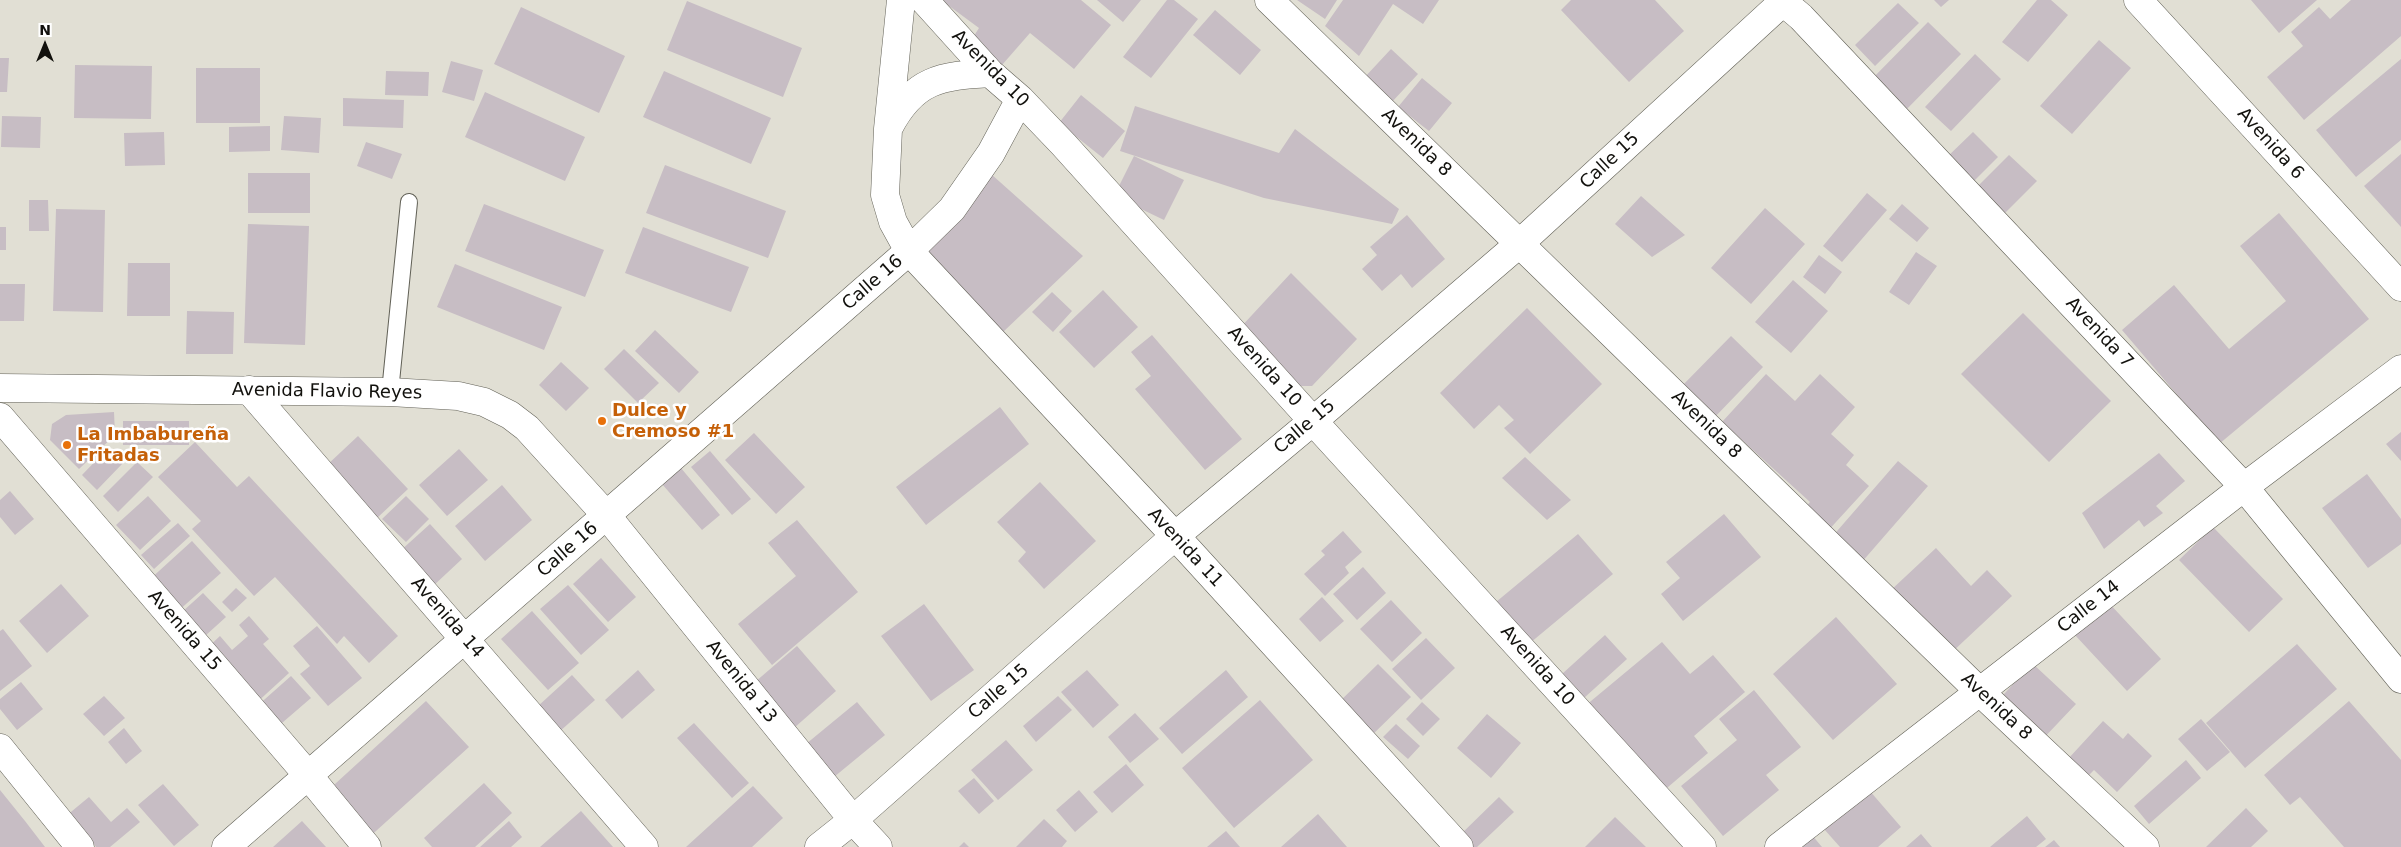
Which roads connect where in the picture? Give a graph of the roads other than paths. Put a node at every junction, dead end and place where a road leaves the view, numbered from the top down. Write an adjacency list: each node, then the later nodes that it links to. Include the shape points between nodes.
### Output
1 (901, 0): 8 (street, Calle 16)
2 (924, 0): 6 (street, Avenida 10)
3 (1269, 0): 10 (street, Avenida 8)
4 (2138, 0): 12 (street, Avenida 6)
5 (1783, 1): 10 (street, Calle 15); 19 (street, Avenida 7)
6 (990, 73): 7 (street, Avenida 10); 8 (street, Calle 16, via 956,75 923,85 899,108)
7 (1020, 99): 11 (street, Calle 16, via 991,153 952,209); 18 (street, Avenida 10)
8 (888, 129): 11 (street, Calle 16, via 885,194 893,222)
9 (408, 202): 16 (lane)
10 (1520, 244): 18 (street, Calle 15); 24 (street, Avenida 8)
11 (909, 251): 20 (street, Calle 16); 21 (street, Avenida 11)
12 (2401, 287)
13 (2401, 369): 19 (street, Calle 14)
14 (0, 388): 15 (street, Avenida Flavio Reyes)
15 (249, 390): 16 (street, Avenida Flavio Reyes); 22 (street, Avenida 14)
16 (390, 392): 20 (street, Avenida Flavio Reyes, via 458,396 484,402 510,415 527,428)
17 (0, 417): 26 (street, Avenida 15)
18 (1313, 422): 21 (street, Calle 15); 35 (street, Avenida 10)
19 (2244, 487): 23 (street, Avenida 7); 24 (street, Calle 14)
20 (607, 516): 22 (street, Calle 16); 27 (street, Avenida 13)
21 (1175, 536): 27 (street, Calle 15); 34 (street, Avenida 11)
22 (465, 639): 26 (street, Calle 16); 31 (street, Avenida 14)
23 (2401, 679)
24 (1979, 691): 36 (street, Calle 14); 37 (street, Avenida 8)
25 (0, 748): 28 (street)
26 (307, 774): 29 (street, Calle 16); 30 (street, Avenida 15)
27 (853, 820): 32 (street, Calle 15); 33 (street, Avenida 13)
28 (80, 847)
29 (226, 847)
30 (367, 847)
31 (644, 847)
32 (819, 847)
33 (878, 847)
34 (1459, 847)
35 (1702, 847)
36 (1778, 847)
37 (2145, 847)

